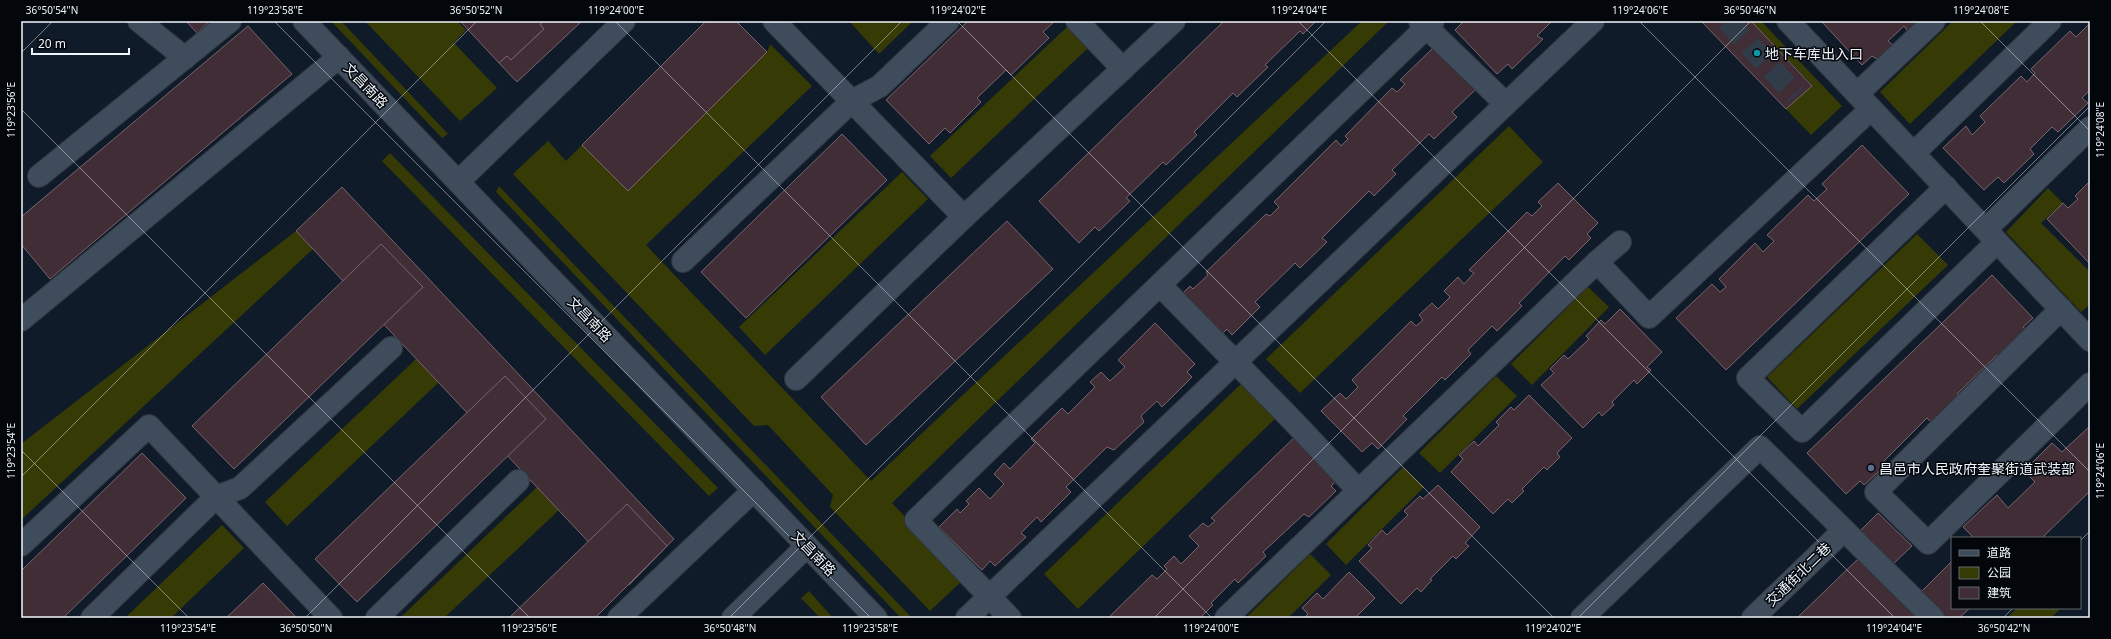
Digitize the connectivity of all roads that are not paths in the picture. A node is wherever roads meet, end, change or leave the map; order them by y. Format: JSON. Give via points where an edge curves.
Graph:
{"nodes":[{"id":1,"x":139,"y":21,"type":"edge"},
{"id":2,"x":230,"y":21,"type":"edge"},
{"id":3,"x":304,"y":21,"type":"edge"},
{"id":4,"x":624,"y":21,"type":"edge"},
{"id":5,"x":774,"y":21,"type":"edge"},
{"id":6,"x":948,"y":21,"type":"edge"},
{"id":7,"x":1077,"y":21,"type":"edge"},
{"id":8,"x":1174,"y":21,"type":"edge"},
{"id":9,"x":1593,"y":21,"type":"edge"},
{"id":10,"x":1788,"y":21,"type":"edge"},
{"id":11,"x":1934,"y":21,"type":"edge"},
{"id":12,"x":2050,"y":21,"type":"edge"},
{"id":13,"x":1427,"y":23,"type":"edge"},
{"id":14,"x":339,"y":57,"type":"junction"},
{"id":15,"x":185,"y":58,"type":"junction"},
{"id":16,"x":1123,"y":69,"type":"junction"},
{"id":17,"x":852,"y":101,"type":"junction"},
{"id":18,"x":1864,"y":102,"type":"junction"},
{"id":19,"x":1506,"y":104,"type":"junction"},
{"id":20,"x":2090,"y":128,"type":"edge"},
{"id":21,"x":1914,"y":153,"type":"junction"},
{"id":22,"x":39,"y":176,"type":"dead end"},
{"id":23,"x":458,"y":181,"type":"junction"},
{"id":24,"x":1946,"y":187,"type":"junction"},
{"id":25,"x":964,"y":217,"type":"junction"},
{"id":26,"x":1991,"y":236,"type":"junction"},
{"id":27,"x":1620,"y":242,"type":"dead end"},
{"id":28,"x":683,"y":261,"type":"dead end"},
{"id":29,"x":1597,"y":262,"type":"junction"},
{"id":30,"x":1160,"y":284,"type":"junction"},
{"id":31,"x":2061,"y":309,"type":"junction"},
{"id":32,"x":21,"y":320,"type":"edge"},
{"id":33,"x":2090,"y":340,"type":"edge"},
{"id":34,"x":391,"y":348,"type":"dead end"},
{"id":35,"x":1235,"y":362,"type":"junction"},
{"id":36,"x":796,"y":379,"type":"dead end"},
{"id":37,"x":2090,"y":384,"type":"edge"},
{"id":38,"x":518,"y":481,"type":"dead end"},
{"id":39,"x":754,"y":490,"type":"junction"},
{"id":40,"x":1359,"y":491,"type":"junction"},
{"id":41,"x":216,"y":497,"type":"junction"},
{"id":42,"x":1844,"y":530,"type":"junction"},
{"id":43,"x":21,"y":545,"type":"edge"},
{"id":44,"x":807,"y":546,"type":"junction"},
{"id":45,"x":989,"y":596,"type":"junction"},
{"id":46,"x":92,"y":618,"type":"edge"},
{"id":47,"x":331,"y":618,"type":"edge"},
{"id":48,"x":377,"y":618,"type":"edge"},
{"id":49,"x":619,"y":618,"type":"edge"},
{"id":50,"x":732,"y":618,"type":"edge"},
{"id":51,"x":876,"y":618,"type":"edge"},
{"id":52,"x":967,"y":618,"type":"edge"},
{"id":53,"x":1010,"y":618,"type":"edge"},
{"id":54,"x":1226,"y":618,"type":"edge"},
{"id":55,"x":1582,"y":618,"type":"edge"},
{"id":56,"x":1753,"y":618,"type":"edge"},
{"id":57,"x":1933,"y":618,"type":"edge"}],
"edges":[{"from":1,"to":15,"type":"street"},
{"from":2,"to":15,"type":"street"},
{"from":3,"to":14,"type":"street","name":"文昌南路"},
{"from":4,"to":23,"type":"street"},
{"from":5,"to":17,"type":"street"},
{"from":6,"to":17,"type":"street","via":[[880,86]]},
{"from":7,"to":16,"type":"street"},
{"from":8,"to":16,"type":"street"},
{"from":9,"to":19,"type":"street"},
{"from":10,"to":18,"type":"street"},
{"from":11,"to":18,"type":"street"},
{"from":12,"to":21,"type":"street"},
{"from":13,"to":19,"type":"street"},
{"from":13,"to":30,"type":"street"},
{"from":14,"to":23,"type":"street","name":"文昌南路"},
{"from":14,"to":32,"type":"street"},
{"from":15,"to":22,"type":"street"},
{"from":16,"to":25,"type":"street"},
{"from":17,"to":25,"type":"street"},
{"from":17,"to":28,"type":"street"},
{"from":18,"to":21,"type":"street"},
{"from":18,"to":29,"type":"street","via":[[1649,317]]},
{"from":19,"to":35,"type":"street"},
{"from":20,"to":26,"type":"street"},
{"from":21,"to":24,"type":"street"},
{"from":23,"to":39,"type":"street","name":"文昌南路"},
{"from":24,"to":26,"type":"street"},
{"from":24,"to":26,"type":"street","via":[[1748,378],[1802,431]]},
{"from":25,"to":36,"type":"street"},
{"from":26,"to":31,"type":"street"},
{"from":27,"to":29,"type":"street"},
{"from":29,"to":40,"type":"street"},
{"from":30,"to":35,"type":"street"},
{"from":30,"to":45,"type":"street","via":[[916,520]]},
{"from":31,"to":33,"type":"street"},
{"from":31,"to":37,"type":"street","via":[[1876,492],[1928,542]]},
{"from":34,"to":41,"type":"street","via":[[240,488]]},
{"from":35,"to":40,"type":"street"},
{"from":35,"to":45,"type":"street"},
{"from":38,"to":48,"type":"street"},
{"from":39,"to":44,"type":"street","name":"文昌南路"},
{"from":39,"to":49,"type":"street"},
{"from":40,"to":54,"type":"street"},
{"from":41,"to":43,"type":"street","via":[[149,426]]},
{"from":41,"to":46,"type":"street"},
{"from":41,"to":47,"type":"street"},
{"from":42,"to":55,"type":"street","via":[[1760,447]]},
{"from":42,"to":56,"type":"street","name":"交通街北二巷"},
{"from":42,"to":57,"type":"street"},
{"from":44,"to":50,"type":"street"},
{"from":44,"to":51,"type":"street","name":"文昌南路"},
{"from":45,"to":52,"type":"street"},
{"from":45,"to":53,"type":"street"}]}
